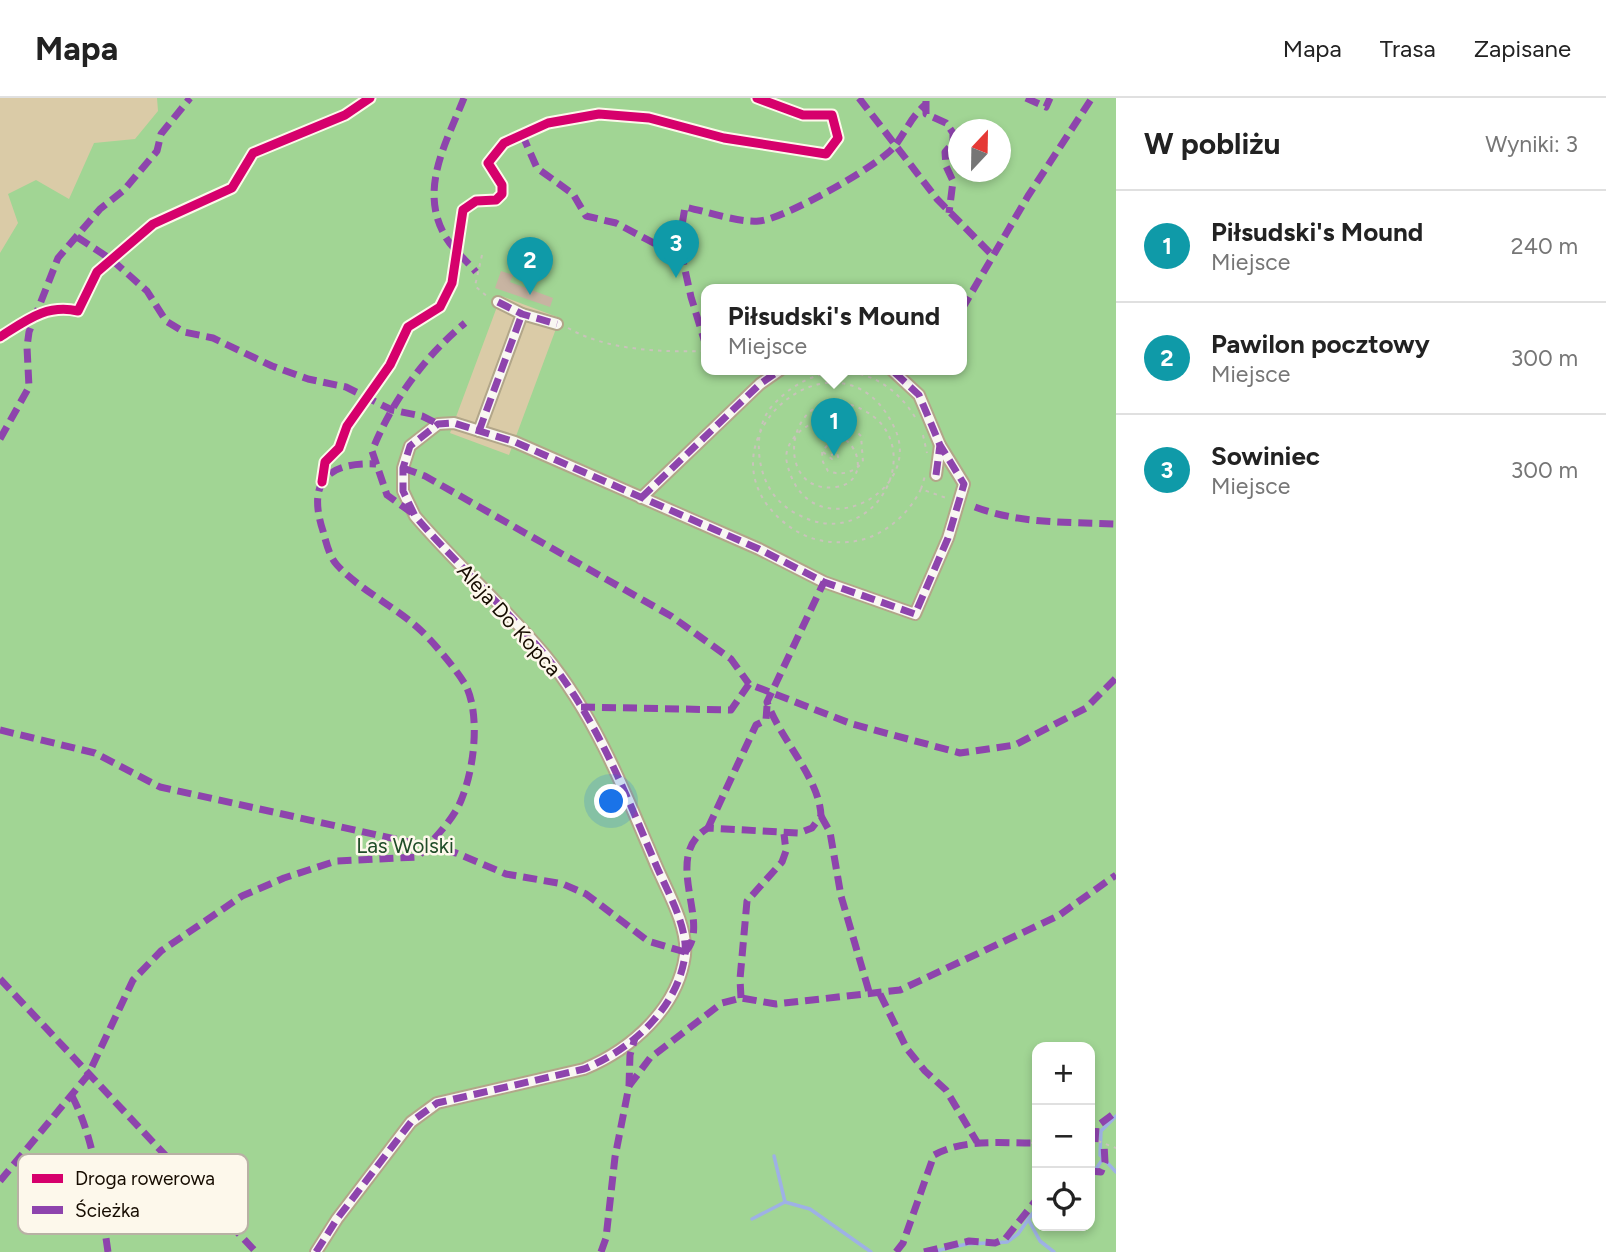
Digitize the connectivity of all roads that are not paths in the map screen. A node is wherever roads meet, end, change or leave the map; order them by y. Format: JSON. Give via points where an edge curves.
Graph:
{"nodes":[{"id":1,"x":498,"y":302,"type":"road end"},
{"id":2,"x":522,"y":314,"type":"junction"},
{"id":3,"x":560,"y":325,"type":"road end"},
{"id":4,"x":773,"y":375,"type":"edge"},
{"id":5,"x":897,"y":375,"type":"edge"},
{"id":6,"x":479,"y":431,"type":"junction"},
{"id":7,"x":940,"y":445,"type":"junction"},
{"id":8,"x":931,"y":472,"type":"road end"},
{"id":9,"x":641,"y":498,"type":"junction"},
{"id":10,"x":316,"y":1252,"type":"edge"}],
"edges":[{"from":1,"to":2,"type":"street"},
{"from":2,"to":3,"type":"street"},
{"from":2,"to":6,"type":"street"},
{"from":4,"to":9,"type":"street"},
{"from":5,"to":7,"type":"street","via":[[919,395]]},
{"from":6,"to":9,"type":"street","name":"Aleja Do Kopca","via":[[515,442]]},
{"from":6,"to":10,"type":"street","name":"Aleja Do Kopca","via":[[454,423],[438,424],[424,433],[410,446],[403,468],[403,491],[415,516],[545,656],[581,707],[616,770],[673,906],[685,952],[680,979],[670,1000],[648,1026],[605,1060],[584,1069],[451,1098],[424,1110]]},
{"from":7,"to":8,"type":"street"},
{"from":7,"to":9,"type":"street","name":"Aleja Do Kopca","via":[[964,484],[961,502],[919,611],[910,614],[824,582]]}]}
